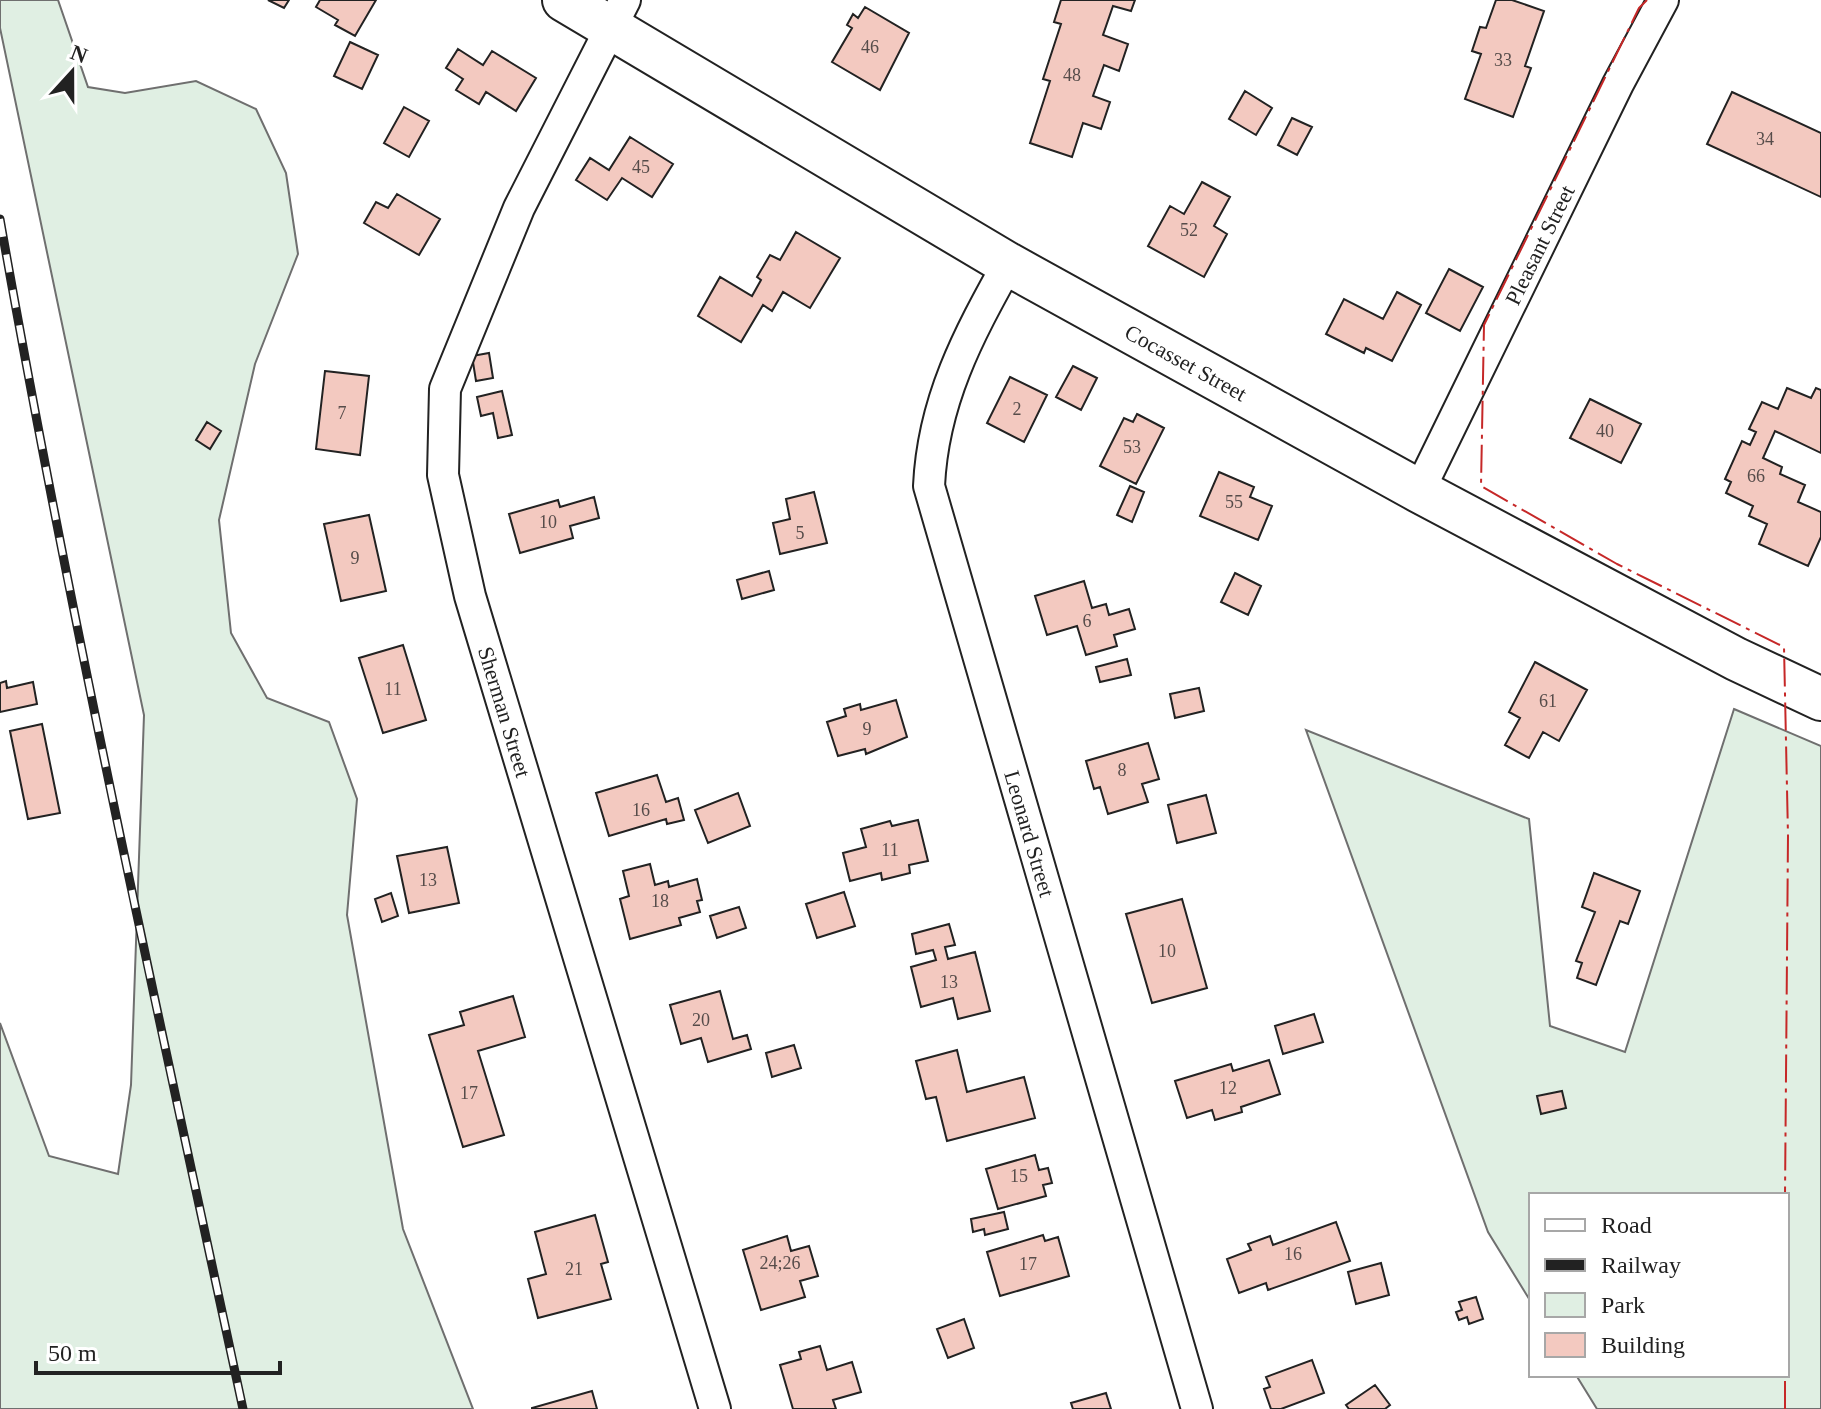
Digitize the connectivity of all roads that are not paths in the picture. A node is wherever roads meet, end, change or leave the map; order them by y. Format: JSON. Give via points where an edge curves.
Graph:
{"nodes":[{"id":1,"x":564,"y":0,"type":"edge"},
{"id":2,"x":1663,"y":0,"type":"edge"},
{"id":3,"x":617,"y":14,"type":"edge"},
{"id":4,"x":1008,"y":264,"type":"junction"},
{"id":5,"x":1419,"y":491,"type":"junction"},
{"id":6,"x":1821,"y":699,"type":"edge"},
{"id":7,"x":715,"y":1409,"type":"edge"},
{"id":8,"x":1197,"y":1409,"type":"edge"}],
"edges":[{"from":1,"to":3,"type":"main road","name":"Cocasset Street"},
{"from":2,"to":5,"type":"street","name":"Pleasant Street"},
{"from":3,"to":4,"type":"main road","name":"Cocasset Street"},
{"from":3,"to":7,"type":"street","name":"Sherman Street","via":[[519,208],[445,389],[443,475],[470,596]]},
{"from":4,"to":5,"type":"main road","name":"Cocasset Street"},
{"from":4,"to":8,"type":"street","name":"Leonard Street","via":[[960,350],[930,456],[929,486]]},
{"from":5,"to":6,"type":"main road","name":"Cocasset Street"}]}
